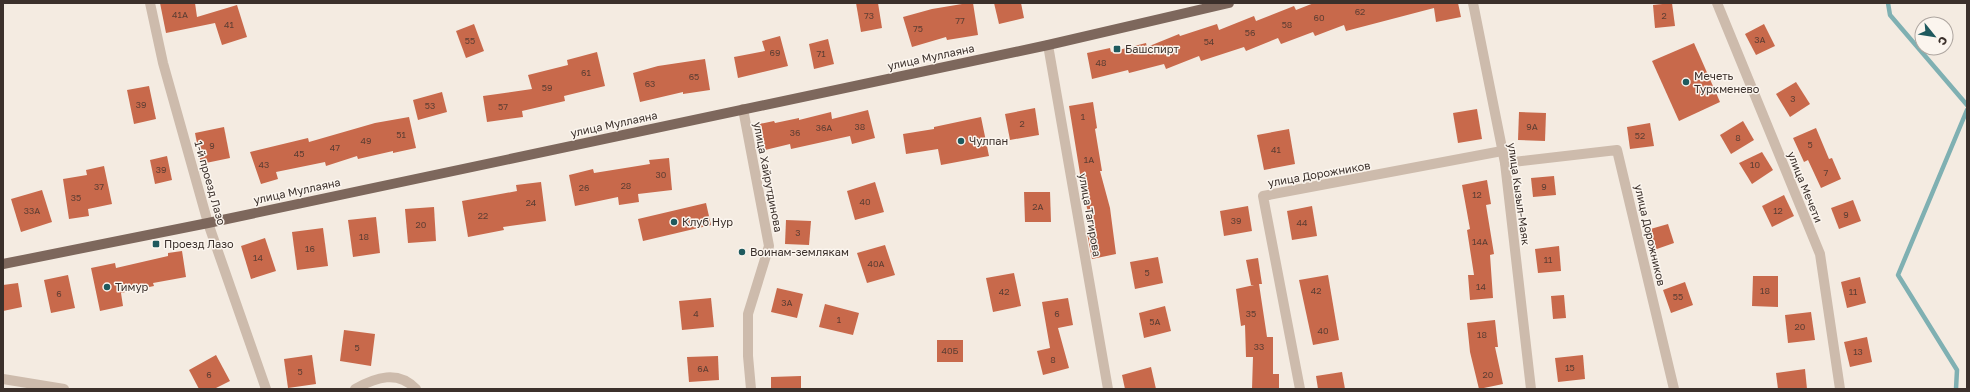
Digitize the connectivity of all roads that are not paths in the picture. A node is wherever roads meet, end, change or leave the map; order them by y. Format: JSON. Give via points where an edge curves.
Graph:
{"nodes":[{"id":1,"x":150,"y":3,"type":"edge"},
{"id":2,"x":1229,"y":3,"type":"edge"},
{"id":3,"x":1473,"y":3,"type":"edge"},
{"id":4,"x":1717,"y":3,"type":"edge"},
{"id":5,"x":1048,"y":46,"type":"junction"},
{"id":6,"x":743,"y":109,"type":"junction"},
{"id":7,"x":1502,"y":151,"type":"junction"},
{"id":8,"x":1505,"y":163,"type":"junction"},
{"id":9,"x":208,"y":223,"type":"junction"},
{"id":10,"x":3,"y":264,"type":"edge"},
{"id":11,"x":3,"y":379,"type":"edge"},
{"id":12,"x":64,"y":389,"type":"edge"},
{"id":13,"x":266,"y":389,"type":"edge"},
{"id":14,"x":355,"y":389,"type":"edge"},
{"id":15,"x":416,"y":389,"type":"edge"},
{"id":16,"x":751,"y":389,"type":"edge"},
{"id":17,"x":1108,"y":389,"type":"edge"},
{"id":18,"x":1300,"y":389,"type":"edge"},
{"id":19,"x":1531,"y":389,"type":"edge"},
{"id":20,"x":1674,"y":389,"type":"edge"},
{"id":21,"x":1840,"y":389,"type":"edge"}],
"edges":[{"from":1,"to":9,"type":"street","name":"1-й проезд Лазо","via":[[163,63]]},
{"from":2,"to":5,"type":"main road","name":"улица Муллаяна"},
{"from":3,"to":7,"type":"street","name":"улица Кызыл-Маяк"},
{"from":4,"to":21,"type":"street","name":"улица Мечети","via":[[1820,254]]},
{"from":5,"to":6,"type":"main road","name":"улица Муллаяна"},
{"from":5,"to":17,"type":"street","name":"улица Тагирова"},
{"from":6,"to":9,"type":"main road","name":"улица Муллаяна"},
{"from":6,"to":16,"type":"street","name":"улица Хайрутдинова","via":[[769,246],[748,314]]},
{"from":7,"to":8,"type":"street","name":"улица Кызыл-Маяк"},
{"from":7,"to":18,"type":"street","name":"улица Дорожников","via":[[1263,196]]},
{"from":8,"to":19,"type":"street","name":"улица Кызыл-Маяк"},
{"from":8,"to":20,"type":"street","name":"улица Дорожников","via":[[1617,150]]},
{"from":9,"to":10,"type":"main road","name":"улица Муллаяна"},
{"from":9,"to":13,"type":"street","name":"1-й проезд Лазо"},
{"from":11,"to":12,"type":"street"},
{"from":14,"to":15,"type":"street","via":[[390,376],[404,379]]}]}
